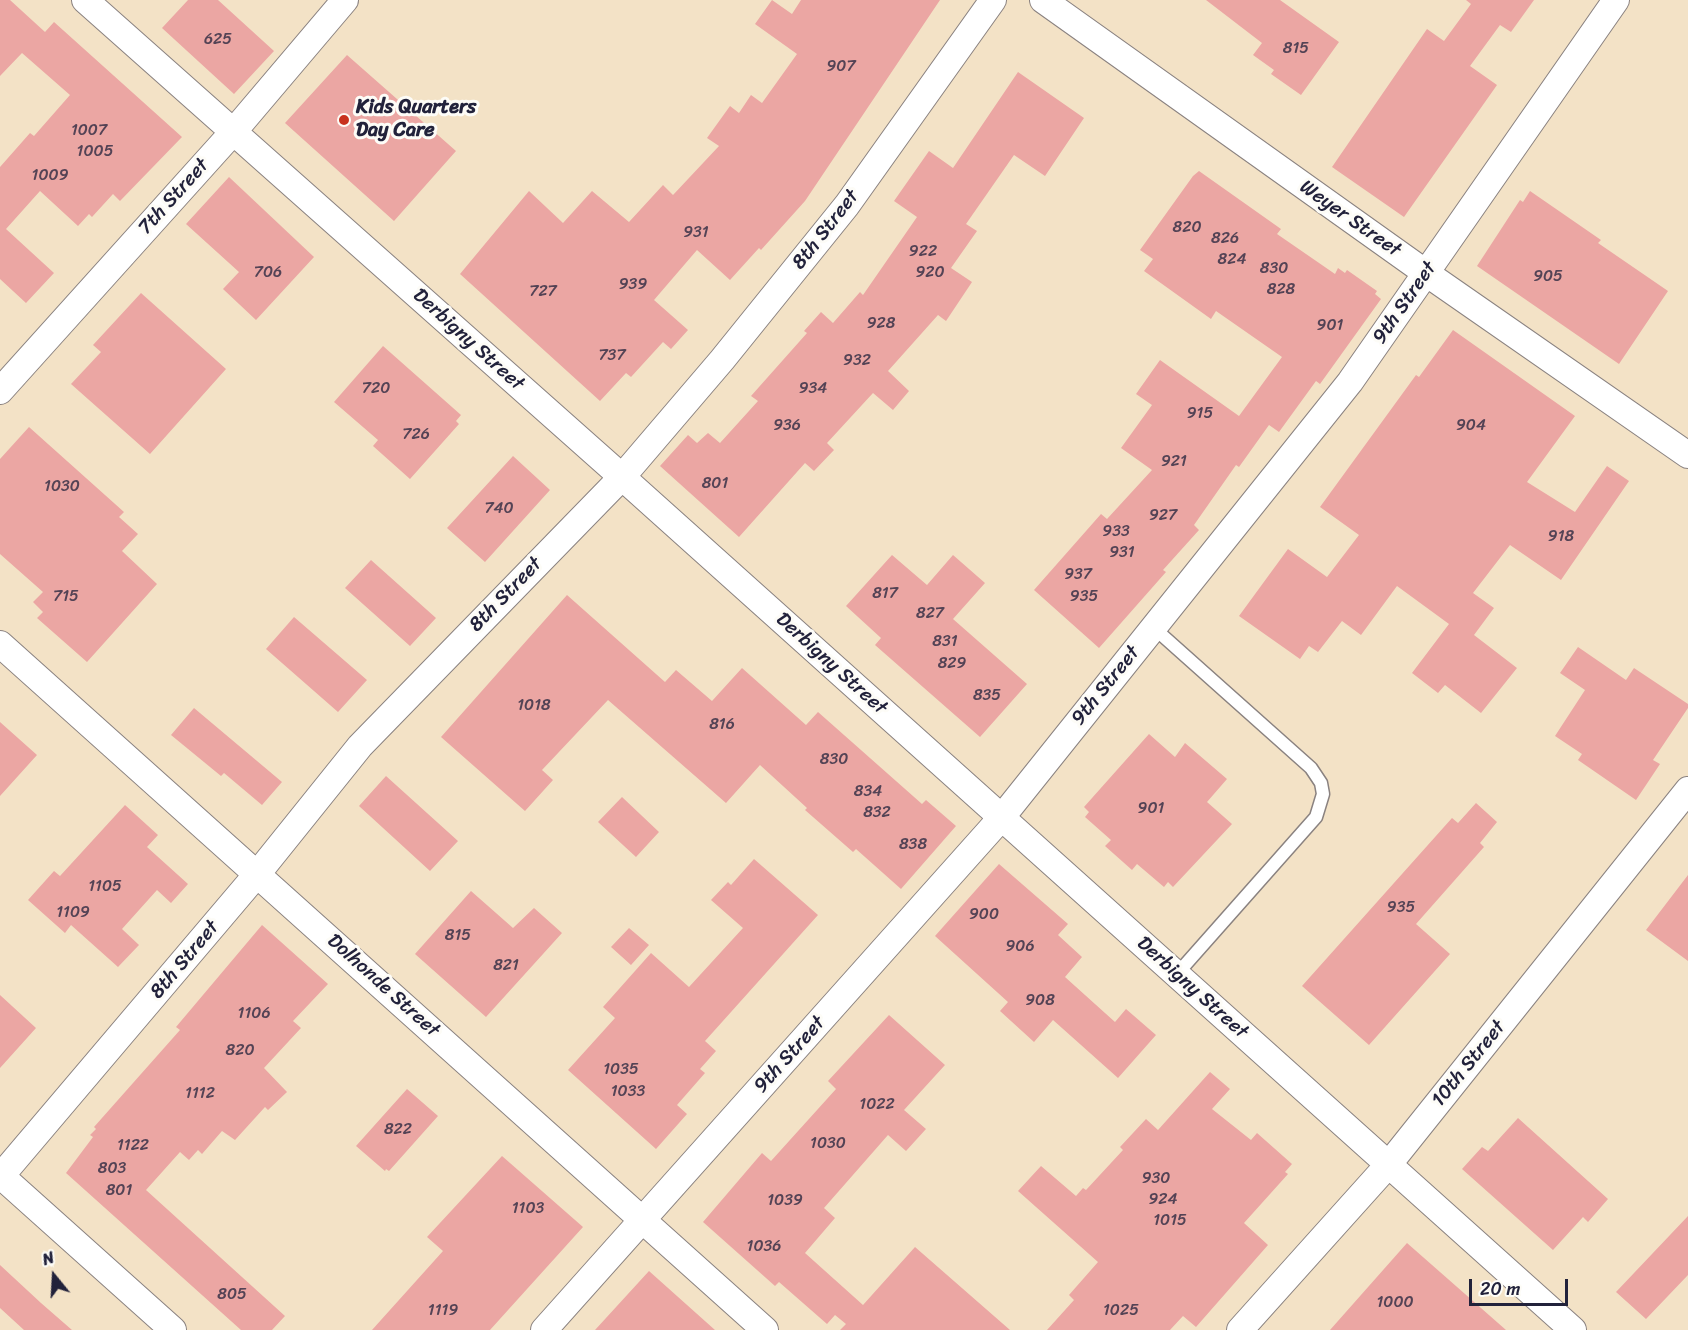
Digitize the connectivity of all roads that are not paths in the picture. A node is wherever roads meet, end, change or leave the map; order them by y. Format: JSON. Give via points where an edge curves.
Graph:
{"nodes":[{"id":1,"x":85,"y":0,"type":"edge"},
{"id":2,"x":345,"y":0,"type":"edge"},
{"id":3,"x":993,"y":0,"type":"edge"},
{"id":4,"x":1043,"y":0,"type":"edge"},
{"id":5,"x":1616,"y":0,"type":"edge"},
{"id":6,"x":234,"y":131,"type":"junction"},
{"id":7,"x":1426,"y":273,"type":"junction"},
{"id":8,"x":0,"y":391,"type":"edge"},
{"id":9,"x":1688,"y":455,"type":"edge"},
{"id":10,"x":622,"y":477,"type":"junction"},
{"id":11,"x":1154,"y":628,"type":"junction"},
{"id":12,"x":0,"y":644,"type":"edge"},
{"id":13,"x":1688,"y":790,"type":"edge"},
{"id":14,"x":1002,"y":817,"type":"junction"},
{"id":15,"x":258,"y":873,"type":"junction"},
{"id":16,"x":1177,"y":974,"type":"junction"},
{"id":17,"x":1389,"y":1164,"type":"junction"},
{"id":18,"x":1,"y":1176,"type":"edge"},
{"id":19,"x":643,"y":1222,"type":"junction"},
{"id":20,"x":173,"y":1330,"type":"edge"},
{"id":21,"x":544,"y":1330,"type":"edge"},
{"id":22,"x":765,"y":1330,"type":"edge"},
{"id":23,"x":1240,"y":1330,"type":"edge"},
{"id":24,"x":1573,"y":1330,"type":"edge"}],
"edges":[{"from":1,"to":6,"type":"street","name":"Derbigny Street"},
{"from":2,"to":6,"type":"street","name":"7th Street"},
{"from":3,"to":10,"type":"street","name":"8th Street","via":[[848,205]]},
{"from":4,"to":7,"type":"street","name":"Weyer Street"},
{"from":5,"to":7,"type":"street","name":"9th Street"},
{"from":6,"to":8,"type":"street","name":"7th Street"},
{"from":6,"to":10,"type":"street","name":"Derbigny Street"},
{"from":7,"to":9,"type":"street","name":"Weyer Street"},
{"from":7,"to":11,"type":"street","name":"9th Street","via":[[1350,382]]},
{"from":10,"to":14,"type":"street","name":"Derbigny Street"},
{"from":10,"to":15,"type":"street","name":"8th Street","via":[[360,746]]},
{"from":11,"to":14,"type":"street","name":"9th Street"},
{"from":11,"to":16,"type":"lane","via":[[1301,757],[1321,783],[1323,794],[1316,817]]},
{"from":12,"to":15,"type":"street","name":"Dolhonde Street"},
{"from":13,"to":17,"type":"street","name":"10th Street"},
{"from":14,"to":16,"type":"street","name":"Derbigny Street"},
{"from":14,"to":19,"type":"street","name":"9th Street"},
{"from":15,"to":18,"type":"street","name":"8th Street"},
{"from":15,"to":19,"type":"street","name":"Dolhonde Street"},
{"from":16,"to":17,"type":"street","name":"Derbigny Street"},
{"from":17,"to":23,"type":"street","name":"10th Street"},
{"from":17,"to":24,"type":"street","name":"Derbigny Street"},
{"from":18,"to":20,"type":"street"},
{"from":19,"to":21,"type":"street","name":"9th Street"},
{"from":19,"to":22,"type":"street","name":"Dolhonde Street"}]}
